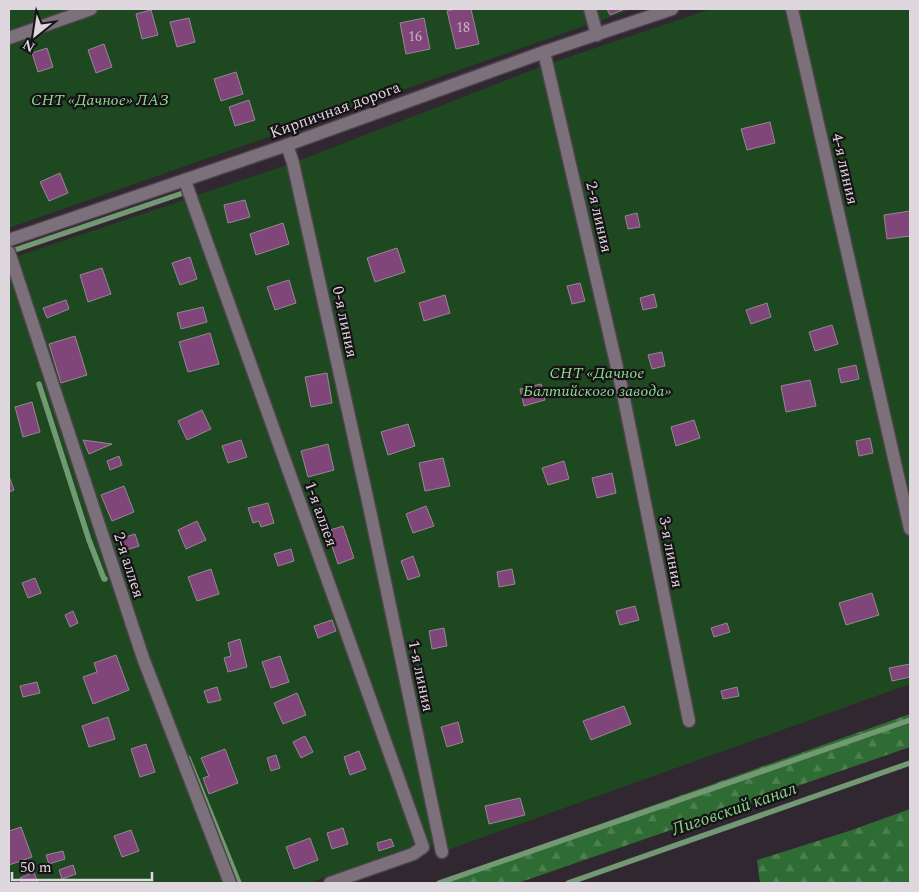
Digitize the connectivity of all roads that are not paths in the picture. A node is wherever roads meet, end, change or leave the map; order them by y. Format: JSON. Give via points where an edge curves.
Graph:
{"nodes":[{"id":1,"x":91,"y":9,"type":"edge"},
{"id":2,"x":590,"y":9,"type":"edge"},
{"id":3,"x":672,"y":9,"type":"edge"},
{"id":4,"x":792,"y":9,"type":"edge"},
{"id":5,"x":597,"y":35,"type":"junction"},
{"id":6,"x":9,"y":38,"type":"edge"},
{"id":7,"x":544,"y":52,"type":"junction"},
{"id":8,"x":287,"y":145,"type":"junction"},
{"id":9,"x":185,"y":181,"type":"junction"},
{"id":10,"x":9,"y":240,"type":"edge"},
{"id":11,"x":9,"y":252,"type":"edge"},
{"id":12,"x":622,"y":389,"type":"joint"},
{"id":13,"x":369,"y":506,"type":"joint"},
{"id":14,"x":910,"y":528,"type":"edge"},
{"id":15,"x":689,"y":721,"type":"dead end"},
{"id":16,"x":442,"y":852,"type":"dead end"},
{"id":17,"x":230,"y":883,"type":"edge"},
{"id":18,"x":330,"y":883,"type":"edge"}],
"edges":[{"from":1,"to":6,"type":"street"},
{"from":2,"to":5,"type":"street"},
{"from":3,"to":5,"type":"street","name":"Кирпичная дорога"},
{"from":4,"to":14,"type":"street","name":"4-я линия"},
{"from":5,"to":7,"type":"street","name":"Кирпичная дорога"},
{"from":7,"to":8,"type":"street","name":"Кирпичная дорога"},
{"from":7,"to":12,"type":"street","name":"2-я линия"},
{"from":8,"to":9,"type":"street","name":"Кирпичная дорога"},
{"from":8,"to":13,"type":"street","name":"0-я линия"},
{"from":9,"to":10,"type":"street","name":"Кирпичная дорога"},
{"from":9,"to":18,"type":"street","name":"1-я аллея","via":[[423,847],[413,854]]},
{"from":11,"to":17,"type":"street","name":"2-я аллея","via":[[143,658]]},
{"from":12,"to":15,"type":"street","name":"3-я линия"},
{"from":13,"to":16,"type":"street","name":"1-я линия"}]}
